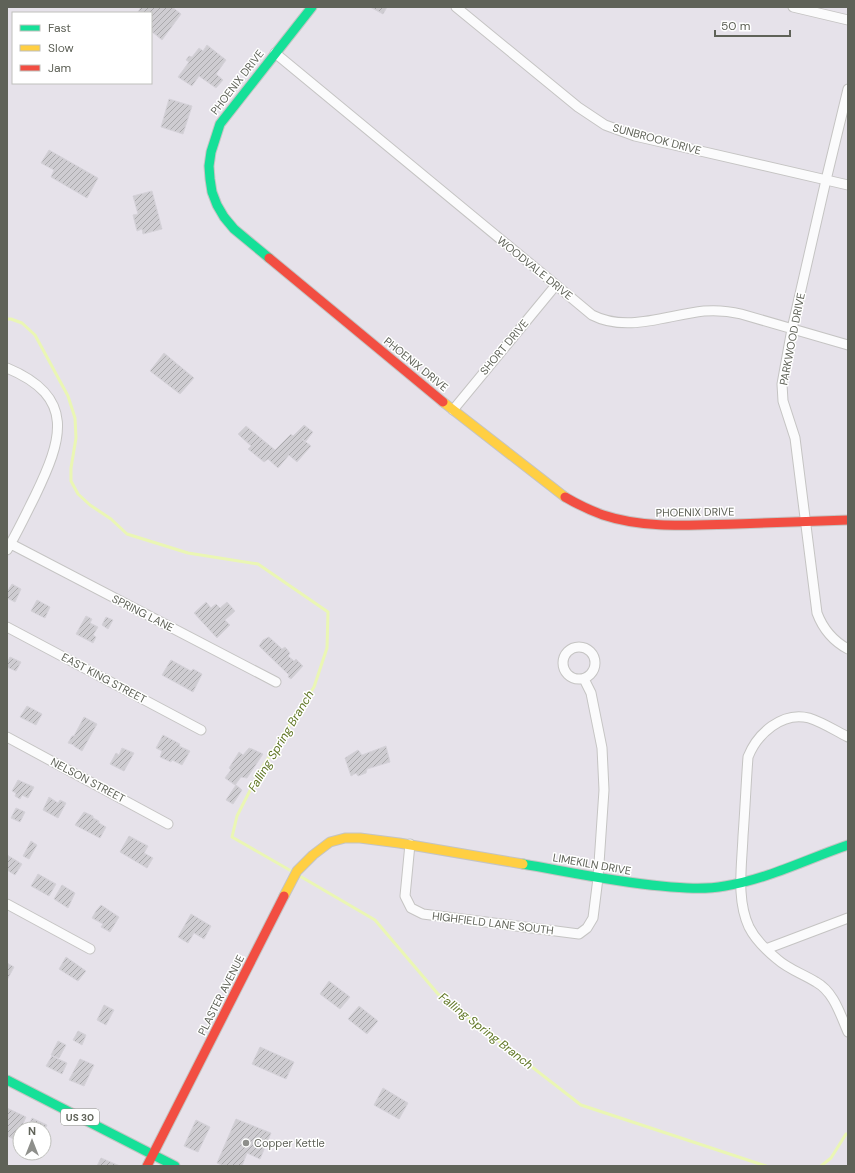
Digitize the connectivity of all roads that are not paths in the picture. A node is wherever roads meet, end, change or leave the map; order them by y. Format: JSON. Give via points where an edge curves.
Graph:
{"nodes":[{"id":1,"x":312,"y":7,"type":"edge"},
{"id":2,"x":456,"y":7,"type":"edge"},
{"id":3,"x":793,"y":7,"type":"edge"},
{"id":4,"x":848,"y":20,"type":"edge"},
{"id":5,"x":275,"y":53,"type":"junction"},
{"id":6,"x":848,"y":89,"type":"edge"},
{"id":7,"x":826,"y":180,"type":"junction"},
{"id":8,"x":848,"y":185,"type":"edge"},
{"id":9,"x":556,"y":285,"type":"junction"},
{"id":10,"x":792,"y":329,"type":"junction"},
{"id":11,"x":848,"y":345,"type":"edge"},
{"id":12,"x":7,"y":368,"type":"edge"},
{"id":13,"x":453,"y":410,"type":"junction"},
{"id":14,"x":848,"y":520,"type":"edge"},
{"id":15,"x":806,"y":522,"type":"junction"},
{"id":16,"x":9,"y":547,"type":"edge"},
{"id":17,"x":7,"y":627,"type":"edge"},
{"id":18,"x":848,"y":649,"type":"edge"},
{"id":19,"x":584,"y":679,"type":"dead end"},
{"id":20,"x":276,"y":682,"type":"dead end"},
{"id":21,"x":201,"y":730,"type":"dead end"},
{"id":22,"x":7,"y":737,"type":"edge"},
{"id":23,"x":848,"y":737,"type":"edge"},
{"id":24,"x":168,"y":824,"type":"dead end"},
{"id":25,"x":327,"y":843,"type":"joint"},
{"id":26,"x":410,"y":844,"type":"junction"},
{"id":27,"x":848,"y":845,"type":"edge"},
{"id":28,"x":598,"y":878,"type":"junction"},
{"id":29,"x":741,"y":883,"type":"junction"},
{"id":30,"x":7,"y":904,"type":"edge"},
{"id":31,"x":848,"y":918,"type":"edge"},
{"id":32,"x":90,"y":949,"type":"dead end"},
{"id":33,"x":766,"y":949,"type":"junction"},
{"id":34,"x":848,"y":1032,"type":"edge"},
{"id":35,"x":7,"y":1080,"type":"edge"},
{"id":36,"x":153,"y":1155,"type":"junction"},
{"id":37,"x":147,"y":1166,"type":"edge"},
{"id":38,"x":175,"y":1166,"type":"edge"}],
"edges":[{"from":1,"to":5,"type":"main road","name":"PHOENIX DRIVE"},
{"from":2,"to":7,"type":"street","name":"SUNBROOK DRIVE","via":[[578,107],[605,125],[635,136]]},
{"from":3,"to":4,"type":"street"},
{"from":5,"to":9,"type":"street","name":"WOODVALE DRIVE"},
{"from":5,"to":13,"type":"main road","name":"PHOENIX DRIVE","via":[[215,134],[209,172],[215,202],[234,229]]},
{"from":6,"to":7,"type":"street","name":"PARKWOOD DRIVE"},
{"from":7,"to":8,"type":"street","name":"SUNBROOK DRIVE"},
{"from":7,"to":10,"type":"street","name":"PARKWOOD DRIVE"},
{"from":9,"to":10,"type":"street","name":"WOODVALE DRIVE","via":[[592,315],[612,322],[628,323],[719,311],[741,314]]},
{"from":9,"to":13,"type":"street","name":"SHORT DRIVE"},
{"from":10,"to":11,"type":"street","name":"WOODVALE DRIVE"},
{"from":10,"to":15,"type":"street","name":"PARKWOOD DRIVE","via":[[782,394],[795,438]]},
{"from":12,"to":16,"type":"street","via":[[34,382],[50,400],[55,409],[58,435],[47,471]]},
{"from":13,"to":15,"type":"main road","name":"PHOENIX DRIVE","via":[[561,495],[580,507],[602,515],[634,523],[667,526]]},
{"from":14,"to":15,"type":"main road","name":"PHOENIX DRIVE"},
{"from":15,"to":18,"type":"street","name":"PARKWOOD DRIVE","via":[[817,612],[830,635]]},
{"from":16,"to":20,"type":"street","name":"SPRING LANE"},
{"from":17,"to":21,"type":"street","name":"EAST KING STREET"},
{"from":19,"to":28,"type":"street","via":[[592,698],[602,748],[604,790]]},
{"from":22,"to":24,"type":"street","name":"NELSON STREET"},
{"from":23,"to":29,"type":"street","via":[[812,719],[800,718],[778,722],[757,739],[748,757]]},
{"from":25,"to":26,"type":"main road","name":"LIMEKILN DRIVE","via":[[346,838],[366,838]]},
{"from":25,"to":36,"type":"main road","name":"PLASTER AVENUE","via":[[297,871]]},
{"from":26,"to":28,"type":"main road","name":"LIMEKILN DRIVE"},
{"from":26,"to":28,"type":"street","name":"HIGHFIELD LANE SOUTH","via":[[405,896],[411,908],[423,914],[579,934],[587,928],[593,918]]},
{"from":27,"to":29,"type":"main road","name":"LIMEKILN DRIVE","via":[[765,877]]},
{"from":28,"to":29,"type":"main road","name":"LIMEKILN DRIVE","via":[[682,888],[707,888]]},
{"from":29,"to":33,"type":"street","via":[[744,912],[748,923]]},
{"from":30,"to":32,"type":"street"},
{"from":31,"to":33,"type":"street"},
{"from":33,"to":34,"type":"street","via":[[789,968],[826,990],[834,1000]]},
{"from":35,"to":36,"type":"main road","number":"US 30"},
{"from":36,"to":37,"type":"main road","name":"PLASTER AVENUE"},
{"from":36,"to":38,"type":"main road","number":"US 30"}]}
